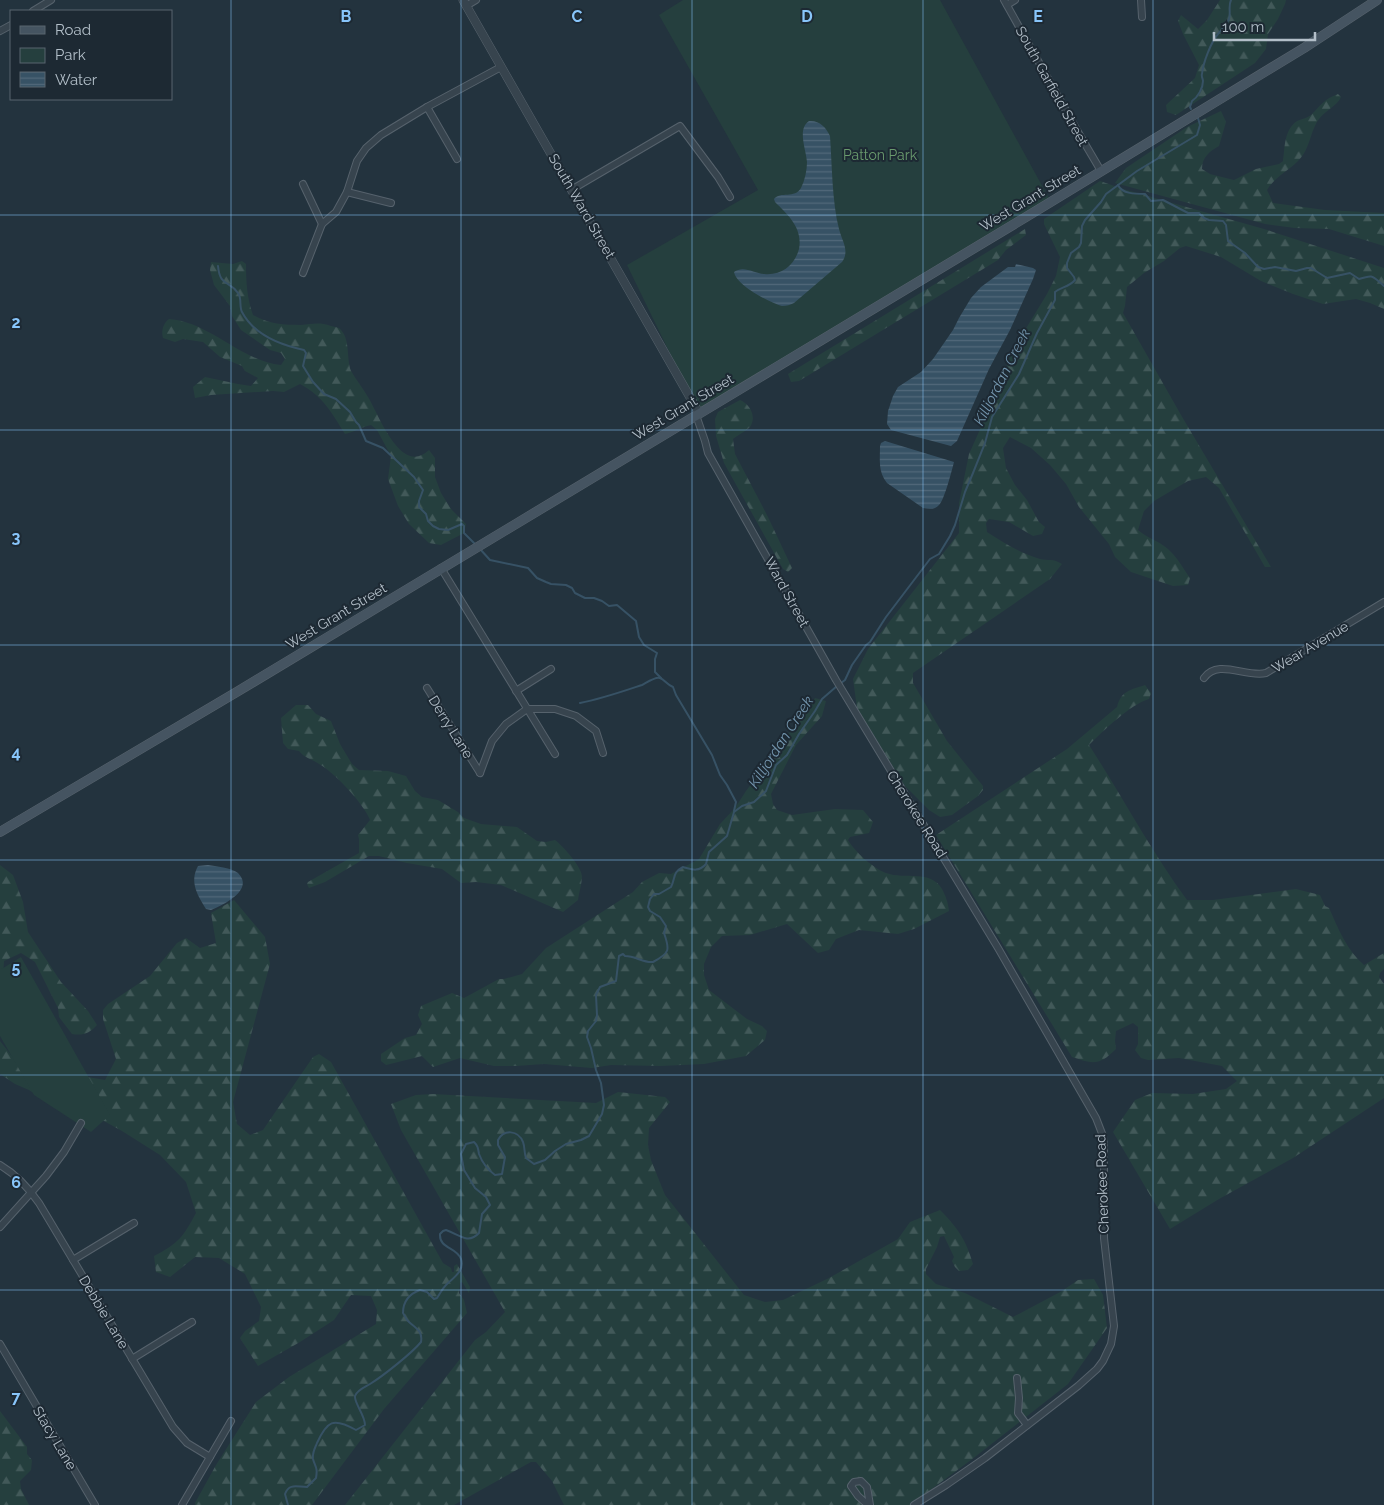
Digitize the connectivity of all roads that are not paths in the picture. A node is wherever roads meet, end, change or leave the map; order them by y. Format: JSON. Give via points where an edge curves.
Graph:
{"nodes":[{"id":1,"x":51,"y":0,"type":"edge"},
{"id":2,"x":476,"y":0,"type":"edge"},
{"id":3,"x":1015,"y":0,"type":"edge"},
{"id":4,"x":1142,"y":0,"type":"edge"},
{"id":5,"x":1377,"y":0,"type":"edge"},
{"id":6,"x":465,"y":3,"type":"edge"},
{"id":7,"x":1005,"y":3,"type":"edge"},
{"id":8,"x":35,"y":10,"type":"edge"},
{"id":9,"x":1142,"y":17,"type":"dead end"},
{"id":10,"x":501,"y":67,"type":"junction"},
{"id":11,"x":427,"y":107,"type":"junction"},
{"id":12,"x":457,"y":159,"type":"dead end"},
{"id":13,"x":1101,"y":171,"type":"junction"},
{"id":14,"x":304,"y":184,"type":"dead end"},
{"id":15,"x":571,"y":190,"type":"junction"},
{"id":16,"x":347,"y":192,"type":"junction"},
{"id":17,"x":730,"y":197,"type":"dead end"},
{"id":18,"x":391,"y":203,"type":"dead end"},
{"id":19,"x":322,"y":224,"type":"junction"},
{"id":20,"x":303,"y":273,"type":"dead end"},
{"id":21,"x":698,"y":414,"type":"junction"},
{"id":22,"x":441,"y":568,"type":"junction"},
{"id":23,"x":1384,"y":602,"type":"edge"},
{"id":24,"x":551,"y":669,"type":"dead end"},
{"id":25,"x":1204,"y":678,"type":"dead end"},
{"id":26,"x":427,"y":688,"type":"dead end"},
{"id":27,"x":516,"y":691,"type":"junction"},
{"id":28,"x":527,"y":709,"type":"junction"},
{"id":29,"x":603,"y":753,"type":"dead end"},
{"id":30,"x":556,"y":754,"type":"dead end"},
{"id":31,"x":886,"y":765,"type":"joint"},
{"id":32,"x":0,"y":832,"type":"edge"},
{"id":33,"x":81,"y":1123,"type":"dead end"},
{"id":34,"x":0,"y":1165,"type":"edge"},
{"id":35,"x":32,"y":1192,"type":"junction"},
{"id":36,"x":134,"y":1223,"type":"dead end"},
{"id":37,"x":0,"y":1227,"type":"edge"},
{"id":38,"x":73,"y":1260,"type":"junction"},
{"id":39,"x":192,"y":1322,"type":"dead end"},
{"id":40,"x":0,"y":1344,"type":"edge"},
{"id":41,"x":132,"y":1359,"type":"junction"},
{"id":42,"x":1018,"y":1378,"type":"dead end"},
{"id":43,"x":231,"y":1421,"type":"dead end"},
{"id":44,"x":1027,"y":1425,"type":"junction"},
{"id":45,"x":210,"y":1457,"type":"junction"},
{"id":46,"x":96,"y":1505,"type":"edge"},
{"id":47,"x":182,"y":1505,"type":"edge"},
{"id":48,"x":914,"y":1505,"type":"edge"}],
"edges":[{"from":1,"to":8,"type":"street"},
{"from":2,"to":6,"type":"street"},
{"from":3,"to":7,"type":"street"},
{"from":4,"to":9,"type":"street"},
{"from":5,"to":13,"type":"main road","name":"West Grant Street"},
{"from":6,"to":10,"type":"street","name":"South Ward Street"},
{"from":7,"to":13,"type":"street","name":"South Garfield Street"},
{"from":10,"to":11,"type":"street"},
{"from":10,"to":15,"type":"street","name":"South Ward Street"},
{"from":11,"to":12,"type":"street"},
{"from":11,"to":16,"type":"street","via":[[366,148],[357,161]]},
{"from":13,"to":21,"type":"main road","name":"West Grant Street"},
{"from":14,"to":19,"type":"street"},
{"from":15,"to":17,"type":"street","via":[[680,126]]},
{"from":15,"to":21,"type":"street","name":"South Ward Street"},
{"from":16,"to":18,"type":"street"},
{"from":16,"to":19,"type":"street","via":[[336,212]]},
{"from":19,"to":20,"type":"street"},
{"from":21,"to":22,"type":"main road","name":"West Grant Street"},
{"from":21,"to":31,"type":"street","name":"Ward Street","via":[[708,453]]},
{"from":22,"to":27,"type":"street"},
{"from":22,"to":32,"type":"main road","name":"West Grant Street"},
{"from":23,"to":25,"type":"street","name":"Wear Avenue","via":[[1266,673],[1255,675],[1220,669],[1209,672]]},
{"from":24,"to":27,"type":"street"},
{"from":26,"to":28,"type":"street","name":"Derry Lane","via":[[480,773],[492,741],[506,724]]},
{"from":27,"to":28,"type":"street"},
{"from":28,"to":29,"type":"street","via":[[555,709],[576,716],[596,731]]},
{"from":28,"to":30,"type":"street"},
{"from":31,"to":44,"type":"street","name":"Cherokee Road","via":[[998,948],[1096,1118],[1103,1136],[1104,1238],[1114,1326],[1111,1344],[1103,1361],[1088,1378]]},
{"from":33,"to":35,"type":"street","via":[[58,1161]]},
{"from":34,"to":35,"type":"street","name":"Debbie Lane","via":[[20,1178]]},
{"from":35,"to":37,"type":"street"},
{"from":35,"to":38,"type":"street","name":"Debbie Lane"},
{"from":36,"to":38,"type":"street"},
{"from":38,"to":41,"type":"street","name":"Debbie Lane"},
{"from":39,"to":41,"type":"street"},
{"from":40,"to":46,"type":"street","name":"Stacy Lane"},
{"from":41,"to":45,"type":"street","name":"Debbie Lane","via":[[173,1427],[187,1443]]},
{"from":42,"to":44,"type":"street","via":[[1018,1413]]},
{"from":43,"to":45,"type":"street"},
{"from":44,"to":48,"type":"street","name":"Cherokee Road","via":[[966,1472]]},
{"from":45,"to":47,"type":"street"}]}
